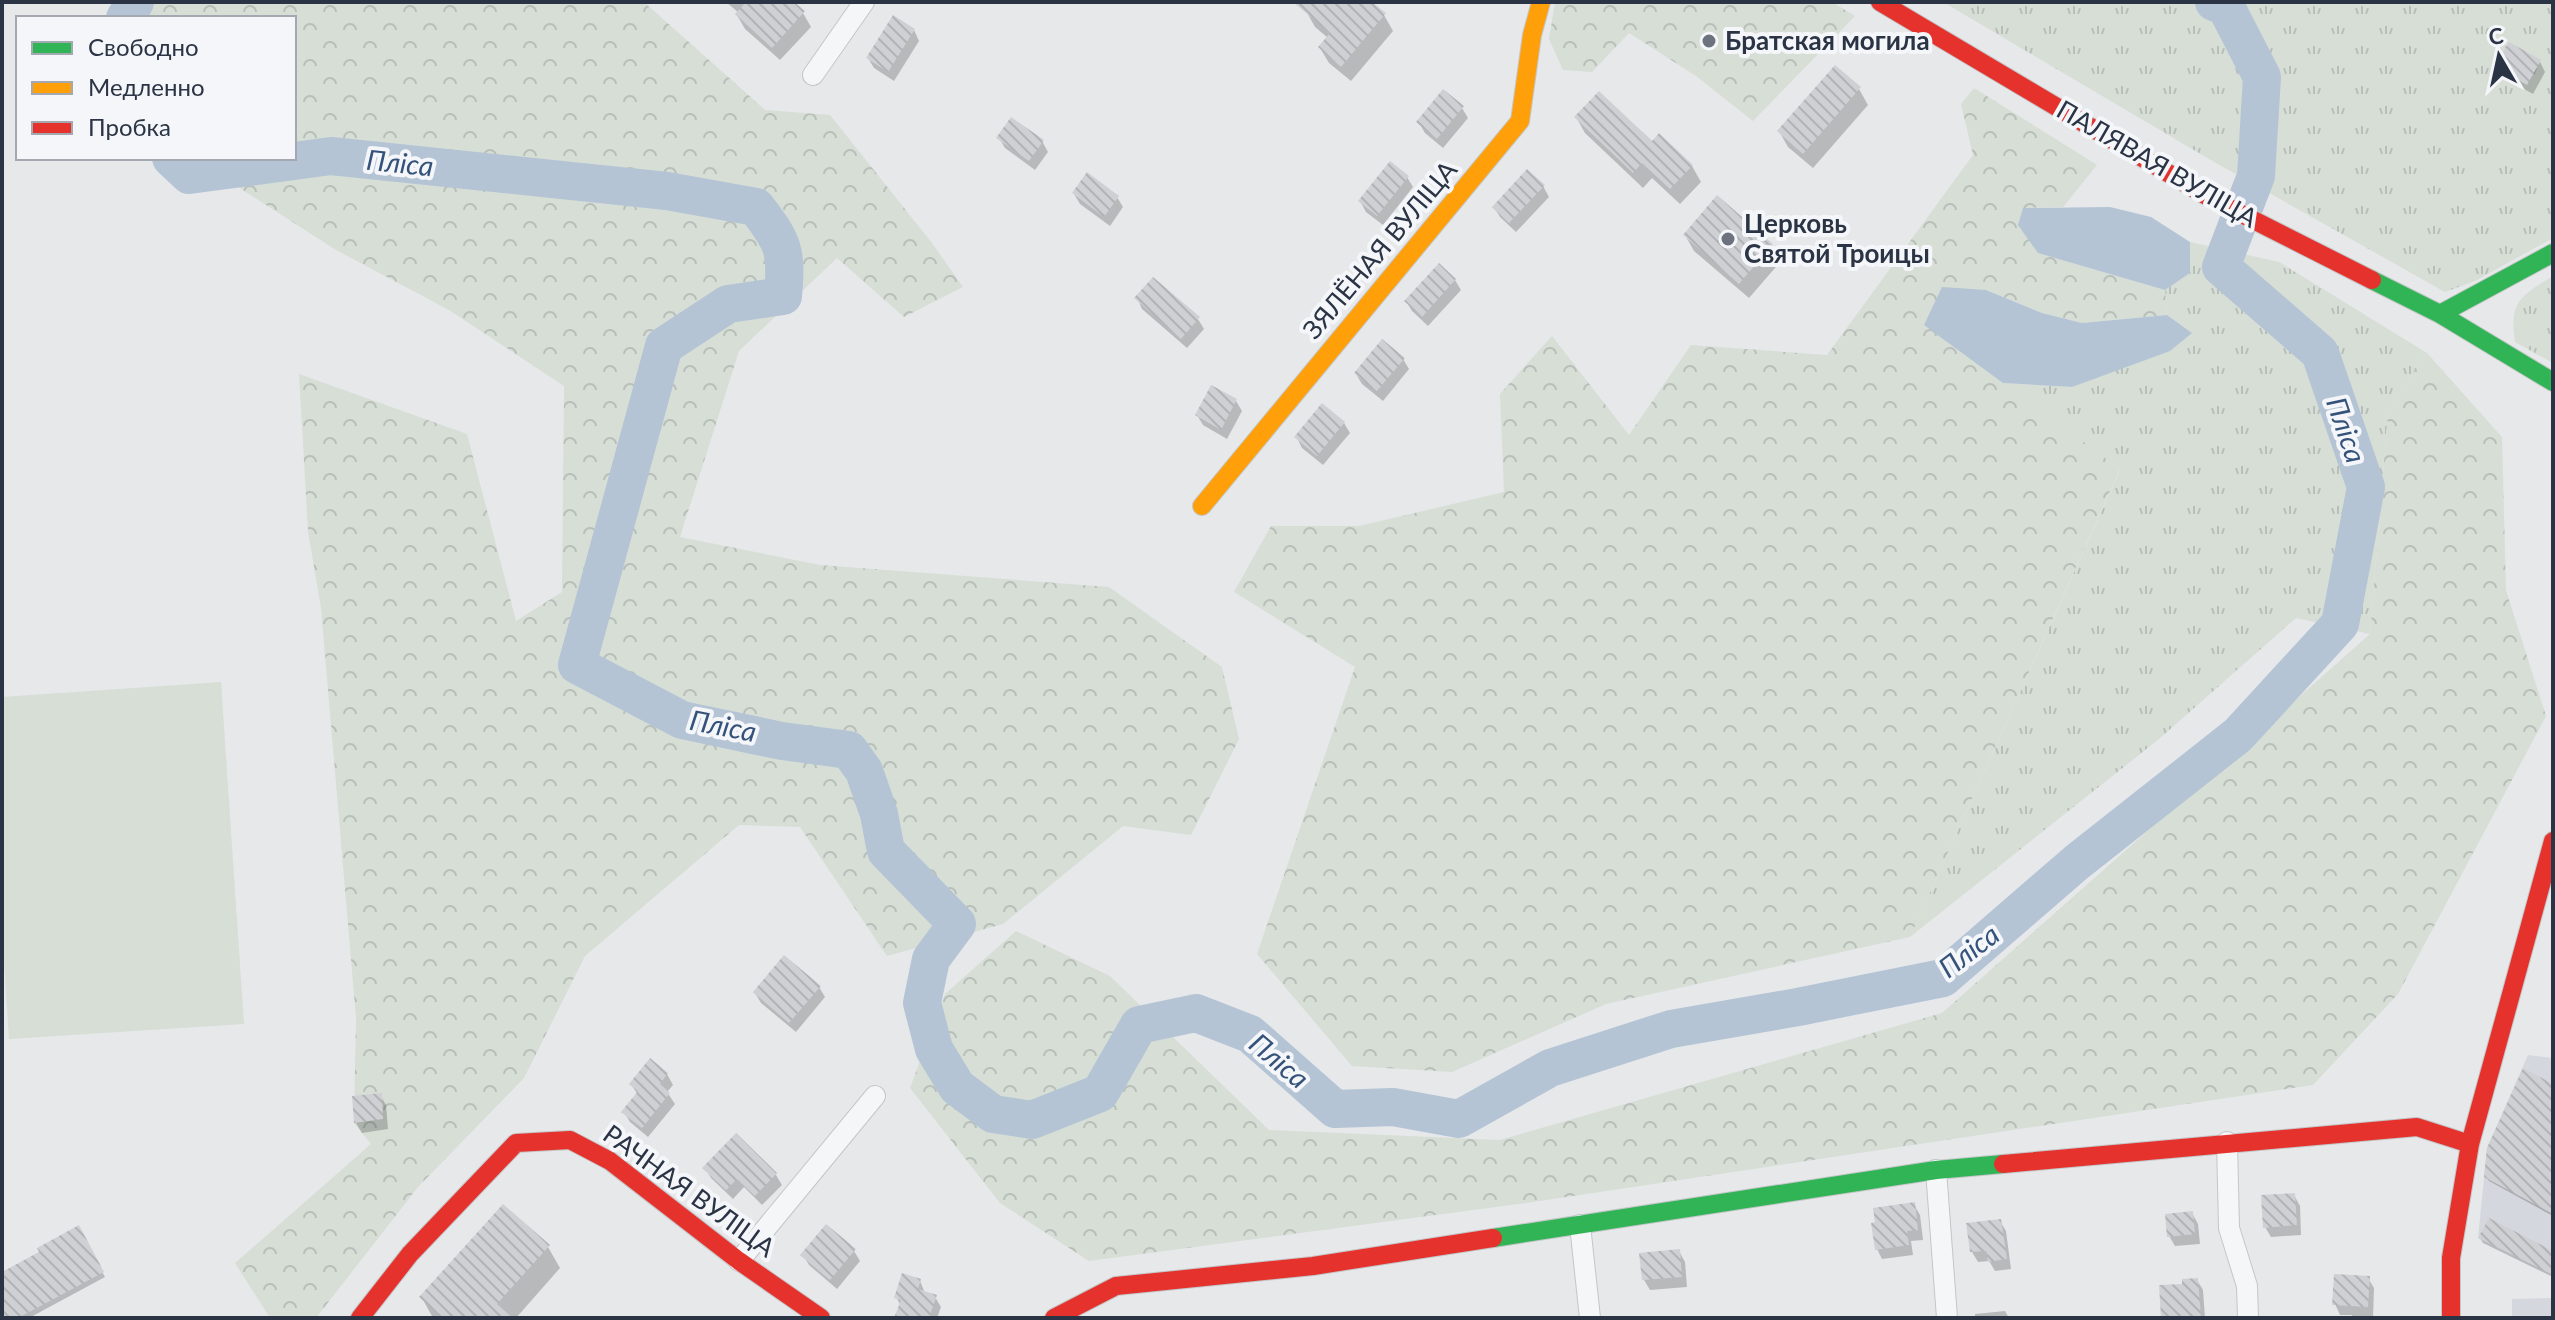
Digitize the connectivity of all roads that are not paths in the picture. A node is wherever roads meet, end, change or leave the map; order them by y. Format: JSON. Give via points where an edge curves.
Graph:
{"nodes":[{"id":1,"x":864,"y":2,"type":"edge"},
{"id":2,"x":1541,"y":2,"type":"edge"},
{"id":3,"x":1880,"y":2,"type":"edge"},
{"id":4,"x":813,"y":75,"type":"dead end"},
{"id":5,"x":2553,"y":253,"type":"edge"},
{"id":6,"x":2440,"y":314,"type":"junction"},
{"id":7,"x":2553,"y":382,"type":"edge"},
{"id":8,"x":1202,"y":506,"type":"dead end"},
{"id":9,"x":2553,"y":841,"type":"edge"},
{"id":10,"x":875,"y":1096,"type":"dead end"},
{"id":11,"x":2227,"y":1142,"type":"junction"},
{"id":12,"x":2470,"y":1144,"type":"junction"},
{"id":13,"x":1936,"y":1170,"type":"junction"},
{"id":14,"x":1580,"y":1225,"type":"junction"},
{"id":15,"x":739,"y":1261,"type":"junction"},
{"id":16,"x":360,"y":1318,"type":"edge"},
{"id":17,"x":821,"y":1318,"type":"edge"},
{"id":18,"x":1054,"y":1318,"type":"edge"},
{"id":19,"x":1590,"y":1318,"type":"edge"},
{"id":20,"x":1947,"y":1318,"type":"edge"},
{"id":21,"x":2248,"y":1318,"type":"edge"},
{"id":22,"x":2451,"y":1318,"type":"edge"}],
"edges":[{"from":1,"to":4,"type":"street"},
{"from":2,"to":8,"type":"street","name":"ЗЯЛЁНАЯ ВУЛІЦА","via":[[1520,121]]},
{"from":3,"to":6,"type":"street","name":"ПАЛЯВАЯ ВУЛІЦА","via":[[2210,198]]},
{"from":5,"to":6,"type":"street"},
{"from":6,"to":7,"type":"street","name":"ПАЛЯВАЯ ВУЛІЦА"},
{"from":9,"to":12,"type":"street"},
{"from":10,"to":15,"type":"street"},
{"from":11,"to":12,"type":"street","via":[[2417,1127]]},
{"from":11,"to":13,"type":"street"},
{"from":11,"to":21,"type":"street","via":[[2229,1228],[2247,1286]]},
{"from":12,"to":22,"type":"street","via":[[2451,1258]]},
{"from":13,"to":14,"type":"street"},
{"from":13,"to":20,"type":"street"},
{"from":14,"to":18,"type":"street","via":[[1313,1266],[1116,1286]]},
{"from":14,"to":19,"type":"street"},
{"from":15,"to":16,"type":"street","name":"РАЧНАЯ ВУЛІЦА","via":[[610,1161],[570,1140],[516,1143],[410,1254]]},
{"from":15,"to":17,"type":"street","name":"РАЧНАЯ ВУЛІЦА"}]}
